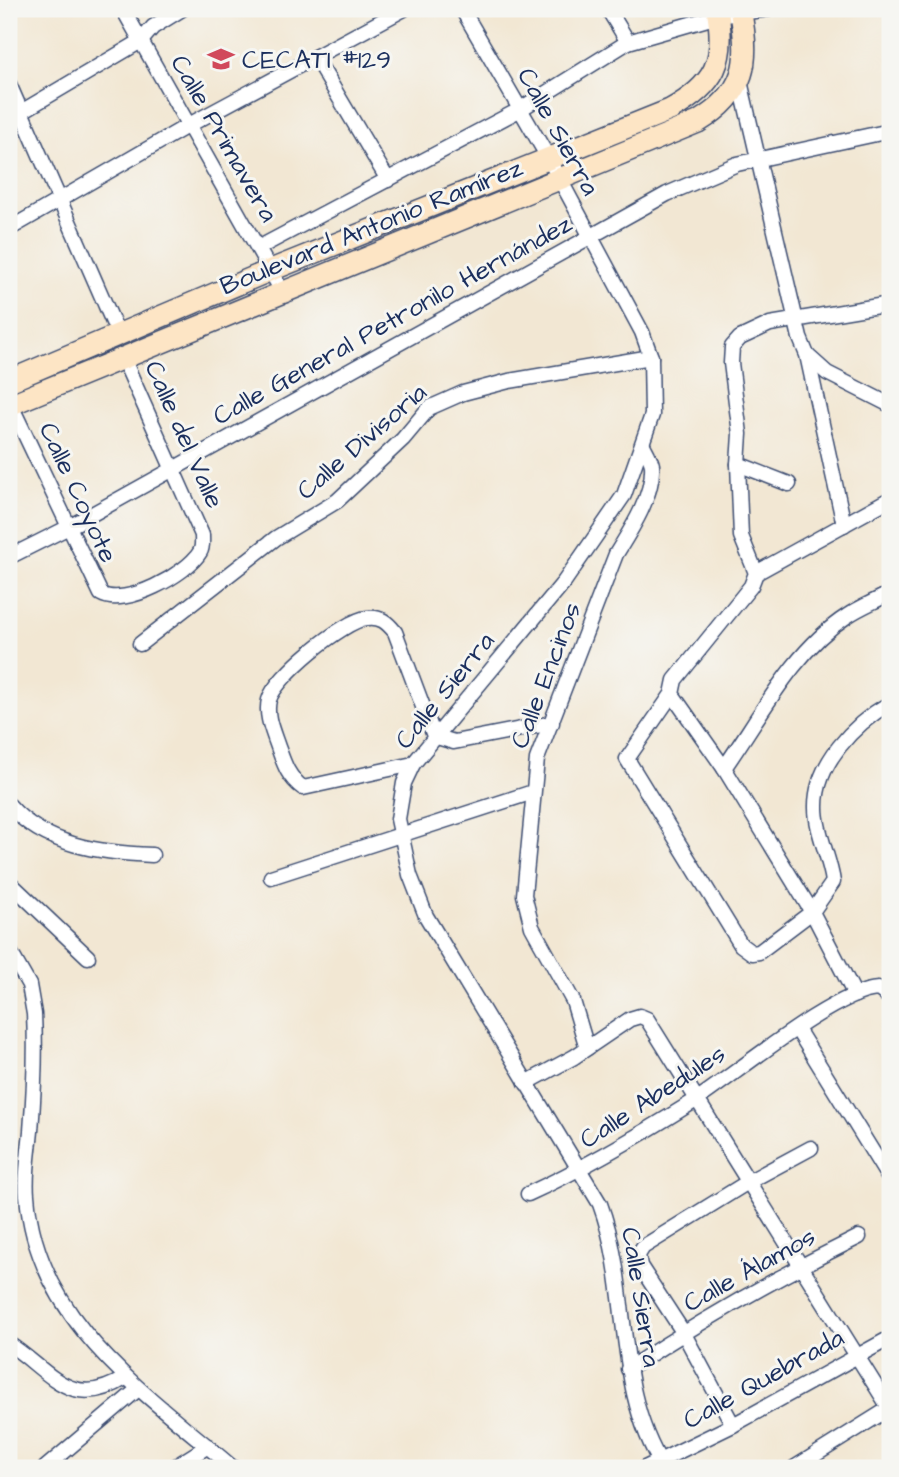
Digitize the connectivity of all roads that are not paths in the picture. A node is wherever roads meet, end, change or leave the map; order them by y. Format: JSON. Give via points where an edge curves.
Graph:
{"nodes":[{"id":1,"x":123,"y":9,"type":"edge"},
{"id":2,"x":182,"y":9,"type":"edge"},
{"id":3,"x":404,"y":9,"type":"edge"},
{"id":4,"x":462,"y":9,"type":"edge"},
{"id":5,"x":608,"y":9,"type":"edge"},
{"id":6,"x":769,"y":9,"type":"edge"},
{"id":7,"x":740,"y":12,"type":"edge"},
{"id":8,"x":717,"y":13,"type":"edge"},
{"id":9,"x":141,"y":41,"type":"junction"},
{"id":10,"x":628,"y":42,"type":"junction"},
{"id":11,"x":315,"y":57,"type":"junction"},
{"id":12,"x":740,"y":81,"type":"junction"},
{"id":13,"x":10,"y":88,"type":"edge"},
{"id":14,"x":519,"y":110,"type":"junction"},
{"id":15,"x":21,"y":112,"type":"junction"},
{"id":16,"x":189,"y":125,"type":"junction"},
{"id":17,"x":890,"y":131,"type":"edge"},
{"id":18,"x":550,"y":159,"type":"junction"},
{"id":19,"x":759,"y":159,"type":"junction"},
{"id":20,"x":559,"y":179,"type":"junction"},
{"id":21,"x":388,"y":180,"type":"junction"},
{"id":22,"x":60,"y":200,"type":"junction"},
{"id":23,"x":9,"y":229,"type":"edge"},
{"id":24,"x":590,"y":237,"type":"junction"},
{"id":25,"x":260,"y":247,"type":"junction"},
{"id":26,"x":271,"y":270,"type":"junction"},
{"id":27,"x":283,"y":293,"type":"junction"},
{"id":28,"x":890,"y":304,"type":"edge"},
{"id":29,"x":795,"y":320,"type":"junction"},
{"id":30,"x":119,"y":336,"type":"junction"},
{"id":31,"x":807,"y":355,"type":"junction"},
{"id":32,"x":651,"y":357,"type":"junction"},
{"id":33,"x":123,"y":358,"type":"junction"},
{"id":34,"x":9,"y":381,"type":"edge"},
{"id":35,"x":9,"y":403,"type":"edge"},
{"id":36,"x":890,"y":405,"type":"edge"},
{"id":37,"x":643,"y":445,"type":"junction"},
{"id":38,"x":738,"y":464,"type":"junction"},
{"id":39,"x":174,"y":469,"type":"junction"},
{"id":40,"x":789,"y":484,"type":"dead end"},
{"id":41,"x":890,"y":499,"type":"edge"},
{"id":42,"x":844,"y":525,"type":"junction"},
{"id":43,"x":69,"y":527,"type":"junction"},
{"id":44,"x":9,"y":557,"type":"edge"},
{"id":45,"x":756,"y":573,"type":"junction"},
{"id":46,"x":890,"y":593,"type":"edge"},
{"id":47,"x":110,"y":598,"type":"joint"},
{"id":48,"x":140,"y":644,"type":"dead end"},
{"id":49,"x":672,"y":694,"type":"junction"},
{"id":50,"x":890,"y":702,"type":"edge"},
{"id":51,"x":552,"y":723,"type":"junction"},
{"id":52,"x":434,"y":736,"type":"junction"},
{"id":53,"x":413,"y":764,"type":"junction"},
{"id":54,"x":724,"y":768,"type":"junction"},
{"id":55,"x":533,"y":792,"type":"junction"},
{"id":56,"x":9,"y":805,"type":"edge"},
{"id":57,"x":400,"y":837,"type":"junction"},
{"id":58,"x":152,"y":855,"type":"dead end"},
{"id":59,"x":271,"y":877,"type":"dead end"},
{"id":60,"x":9,"y":882,"type":"edge"},
{"id":61,"x":811,"y":912,"type":"junction"},
{"id":62,"x":9,"y":950,"type":"edge"},
{"id":63,"x":88,"y":957,"type":"dead end"},
{"id":64,"x":855,"y":995,"type":"junction"},
{"id":65,"x":890,"y":998,"type":"edge"},
{"id":66,"x":797,"y":1029,"type":"junction"},
{"id":67,"x":587,"y":1048,"type":"junction"},
{"id":68,"x":526,"y":1083,"type":"junction"},
{"id":69,"x":698,"y":1098,"type":"junction"},
{"id":70,"x":811,"y":1148,"type":"dead end"},
{"id":71,"x":581,"y":1170,"type":"junction"},
{"id":72,"x":890,"y":1180,"type":"edge"},
{"id":73,"x":748,"y":1182,"type":"junction"},
{"id":74,"x":528,"y":1194,"type":"dead end"},
{"id":75,"x":859,"y":1237,"type":"dead end"},
{"id":76,"x":803,"y":1265,"type":"junction"},
{"id":77,"x":684,"y":1332,"type":"junction"},
{"id":78,"x":890,"y":1338,"type":"edge"},
{"id":79,"x":9,"y":1344,"type":"edge"},
{"id":80,"x":856,"y":1355,"type":"junction"},
{"id":81,"x":628,"y":1369,"type":"junction"},
{"id":82,"x":125,"y":1378,"type":"junction"},
{"id":83,"x":137,"y":1390,"type":"junction"},
{"id":84,"x":890,"y":1408,"type":"edge"},
{"id":85,"x":733,"y":1425,"type":"junction"},
{"id":86,"x":208,"y":1446,"type":"junction"},
{"id":87,"x":662,"y":1465,"type":"edge"},
{"id":88,"x":45,"y":1468,"type":"edge"},
{"id":89,"x":173,"y":1468,"type":"edge"},
{"id":90,"x":233,"y":1468,"type":"edge"},
{"id":91,"x":645,"y":1468,"type":"edge"},
{"id":92,"x":794,"y":1468,"type":"edge"}],
"edges":[{"from":1,"to":9,"type":"street","name":"Calle Primavera"},
{"from":2,"to":9,"type":"street","via":[[153,27]]},
{"from":3,"to":11,"type":"street"},
{"from":4,"to":14,"type":"street","name":"Calle Sierra"},
{"from":5,"to":10,"type":"street"},
{"from":6,"to":7,"type":"street"},
{"from":7,"to":8,"type":"street"},
{"from":7,"to":12,"type":"main road","via":[[745,60]]},
{"from":8,"to":10,"type":"street"},
{"from":8,"to":18,"type":"main road","name":"Boulevard Antonio Ramírez","via":[[717,63],[710,81],[694,96],[653,118]]},
{"from":9,"to":15,"type":"street"},
{"from":9,"to":16,"type":"street","name":"Calle Primavera"},
{"from":10,"to":14,"type":"street"},
{"from":11,"to":16,"type":"street"},
{"from":11,"to":21,"type":"street"},
{"from":12,"to":19,"type":"street"},
{"from":12,"to":20,"type":"main road","name":"Boulevard Antonio Ramírez","via":[[728,100],[698,122]]},
{"from":13,"to":15,"type":"street","name":"Calle del Valle"},
{"from":14,"to":18,"type":"street","name":"Calle Sierra"},
{"from":14,"to":21,"type":"street"},
{"from":15,"to":22,"type":"street","name":"Calle del Valle"},
{"from":16,"to":22,"type":"street"},
{"from":16,"to":25,"type":"street","name":"Calle Primavera"},
{"from":17,"to":19,"type":"street","name":"Calle General Petronilo Hernández"},
{"from":18,"to":20,"type":"street","name":"Calle Sierra"},
{"from":18,"to":26,"type":"main road","name":"Boulevard Antonio Ramírez"},
{"from":19,"to":24,"type":"street","name":"Calle General Petronilo Hernández","via":[[714,171]]},
{"from":19,"to":29,"type":"street"},
{"from":20,"to":24,"type":"street","name":"Calle Sierra"},
{"from":20,"to":27,"type":"main road","name":"Boulevard Antonio Ramírez"},
{"from":21,"to":25,"type":"street"},
{"from":22,"to":23,"type":"street"},
{"from":22,"to":30,"type":"street","name":"Calle del Valle"},
{"from":24,"to":32,"type":"street","name":"Calle Sierra"},
{"from":24,"to":39,"type":"street","name":"Calle General Petronilo Hernández"},
{"from":25,"to":26,"type":"street","name":"Calle Primavera"},
{"from":26,"to":27,"type":"street","name":"Calle Primavera"},
{"from":26,"to":30,"type":"main road","name":"Boulevard Antonio Ramírez"},
{"from":27,"to":33,"type":"main road","name":"Boulevard Antonio Ramírez"},
{"from":28,"to":29,"type":"street"},
{"from":29,"to":31,"type":"street"},
{"from":29,"to":38,"type":"street","via":[[758,328],[734,342],[730,356],[740,434]]},
{"from":30,"to":34,"type":"main road","name":"Boulevard Antonio Ramírez"},
{"from":31,"to":36,"type":"street","via":[[827,373]]},
{"from":31,"to":42,"type":"street"},
{"from":32,"to":37,"type":"street","name":"Calle Sierra","via":[[652,415]]},
{"from":32,"to":48,"type":"street","name":"Calle Divisoria","via":[[509,381],[429,408],[337,501],[276,538]]},
{"from":33,"to":35,"type":"main road","name":"Boulevard Antonio Ramírez"},
{"from":33,"to":39,"type":"street","name":"Calle del Valle"},
{"from":35,"to":43,"type":"street","name":"Calle Coyote"},
{"from":37,"to":51,"type":"street","name":"Calle Encinos","via":[[652,464],[649,484],[635,525],[616,554]]},
{"from":37,"to":52,"type":"street","name":"Calle Sierra","via":[[624,495],[603,528],[564,582]]},
{"from":38,"to":40,"type":"street"},
{"from":38,"to":45,"type":"street","via":[[741,536]]},
{"from":39,"to":43,"type":"street","name":"Calle General Petronilo Hernández"},
{"from":39,"to":47,"type":"street","name":"Calle del Valle","via":[[198,521],[200,551],[148,590]]},
{"from":41,"to":42,"type":"street"},
{"from":42,"to":45,"type":"street"},
{"from":43,"to":44,"type":"street","name":"Calle General Petronilo Hernández"},
{"from":43,"to":47,"type":"street","name":"Calle Coyote","via":[[92,580],[101,594]]},
{"from":45,"to":49,"type":"street","via":[[751,586],[675,680]]},
{"from":46,"to":54,"type":"street","via":[[823,635],[795,666]]},
{"from":49,"to":54,"type":"street"},
{"from":49,"to":61,"type":"street","via":[[627,763],[741,945],[759,952]]},
{"from":50,"to":61,"type":"street","via":[[854,731],[824,768],[816,810],[833,882]]},
{"from":51,"to":52,"type":"street","via":[[454,742]]},
{"from":51,"to":55,"type":"street","name":"Calle Encinos","via":[[537,759]]},
{"from":52,"to":53,"type":"street","name":"Calle Sierra"},
{"from":52,"to":53,"type":"street","via":[[395,632],[387,622],[366,618],[344,626],[279,682],[269,699],[268,718],[290,777],[303,788]]},
{"from":53,"to":57,"type":"street","name":"Calle Sierra","via":[[400,803]]},
{"from":54,"to":61,"type":"street"},
{"from":55,"to":57,"type":"street"},
{"from":55,"to":67,"type":"street","name":"Calle Encinos","via":[[524,895],[532,927],[573,1001]]},
{"from":56,"to":58,"type":"street","via":[[30,824],[78,846],[106,853]]},
{"from":57,"to":59,"type":"street"},
{"from":57,"to":68,"type":"street","name":"Calle Sierra","via":[[426,916]]},
{"from":60,"to":63,"type":"street"},
{"from":61,"to":64,"type":"street"},
{"from":62,"to":82,"type":"street","via":[[29,985],[34,1014],[26,1169],[33,1231],[67,1310]]},
{"from":64,"to":65,"type":"street","name":"Calle Abedules","via":[[878,989]]},
{"from":64,"to":66,"type":"street","name":"Calle Abedules"},
{"from":66,"to":69,"type":"street","name":"Calle Abedules"},
{"from":66,"to":72,"type":"street"},
{"from":67,"to":68,"type":"street"},
{"from":67,"to":69,"type":"street","via":[[630,1019],[643,1016]]},
{"from":68,"to":71,"type":"street","name":"Calle Sierra"},
{"from":69,"to":71,"type":"street","name":"Calle Abedules"},
{"from":69,"to":73,"type":"street"},
{"from":70,"to":73,"type":"street"},
{"from":71,"to":74,"type":"street","name":"Calle Abedules"},
{"from":71,"to":81,"type":"street","name":"Calle Sierra","via":[[610,1235]]},
{"from":73,"to":76,"type":"street"},
{"from":73,"to":77,"type":"street","via":[[643,1247],[638,1255],[640,1266]]},
{"from":75,"to":76,"type":"street","name":"Calle Álamos"},
{"from":76,"to":77,"type":"street","name":"Calle Álamos"},
{"from":76,"to":80,"type":"street"},
{"from":77,"to":81,"type":"street","name":"Calle Álamos"},
{"from":77,"to":85,"type":"street"},
{"from":78,"to":80,"type":"street","name":"Calle Quebrada"},
{"from":79,"to":82,"type":"street","via":[[46,1376],[77,1391],[89,1393]]},
{"from":80,"to":84,"type":"street"},
{"from":80,"to":85,"type":"street","name":"Calle Quebrada"},
{"from":81,"to":87,"type":"street","name":"Calle Sierra","via":[[643,1427]]},
{"from":82,"to":83,"type":"street"},
{"from":83,"to":86,"type":"street"},
{"from":83,"to":88,"type":"street"},
{"from":84,"to":92,"type":"street"},
{"from":85,"to":87,"type":"street","name":"Calle Quebrada"},
{"from":86,"to":89,"type":"street"},
{"from":86,"to":90,"type":"street"},
{"from":87,"to":91,"type":"street","name":"Calle Quebrada"}]}
